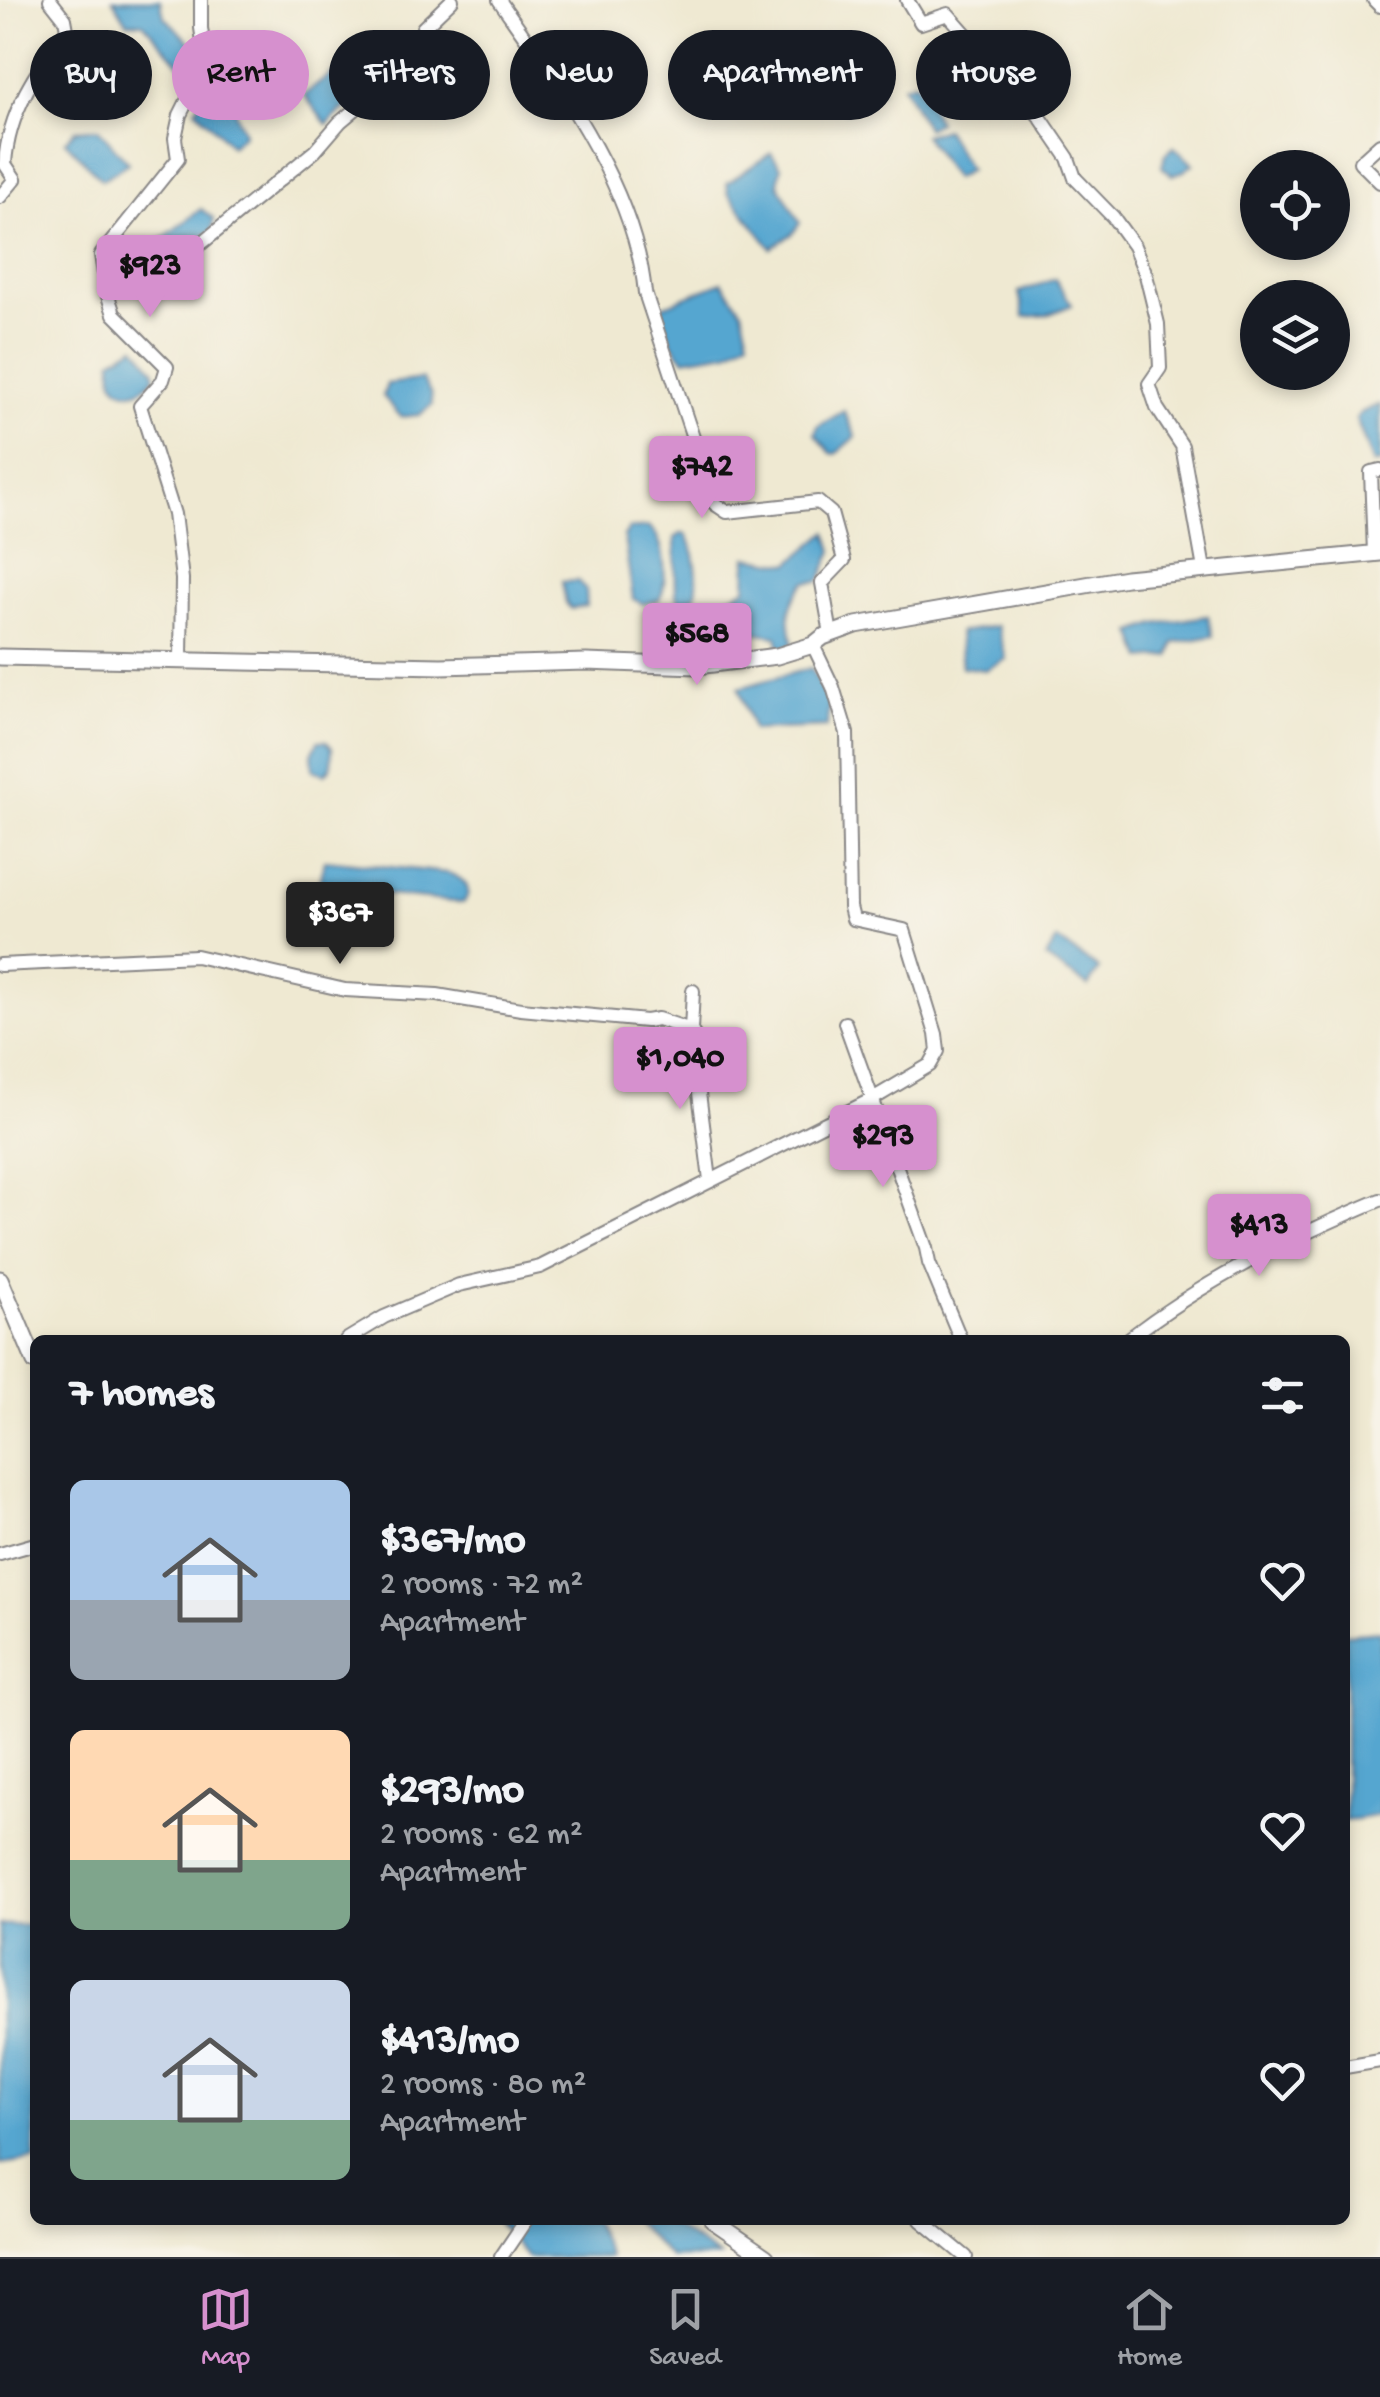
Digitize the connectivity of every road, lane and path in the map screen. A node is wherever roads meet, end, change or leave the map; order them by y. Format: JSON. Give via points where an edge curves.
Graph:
{"nodes":[{"id":1,"x":50,"y":0,"type":"edge"},
{"id":2,"x":202,"y":0,"type":"edge"},
{"id":3,"x":452,"y":0,"type":"edge"},
{"id":4,"x":498,"y":0,"type":"edge"},
{"id":5,"x":907,"y":0,"type":"edge"},
{"id":6,"x":1374,"y":0,"type":"edge"},
{"id":7,"x":1380,"y":6,"type":"edge"},
{"id":8,"x":1380,"y":144,"type":"edge"},
{"id":9,"x":1380,"y":182,"type":"edge"},
{"id":10,"x":0,"y":198,"type":"edge"},
{"id":11,"x":108,"y":294,"type":"junction"},
{"id":12,"x":1380,"y":470,"type":"edge"},
{"id":13,"x":1377,"y":553,"type":"edge"},
{"id":14,"x":1204,"y":570,"type":"junction"},
{"id":15,"x":831,"y":634,"type":"junction"},
{"id":16,"x":813,"y":645,"type":"junction"},
{"id":17,"x":0,"y":657,"type":"edge"},
{"id":18,"x":181,"y":659,"type":"junction"},
{"id":19,"x":0,"y":965,"type":"edge"},
{"id":20,"x":693,"y":991,"type":"dead end"},
{"id":21,"x":845,"y":1023,"type":"dead end"},
{"id":22,"x":691,"y":1030,"type":"junction"},
{"id":23,"x":871,"y":1100,"type":"junction"},
{"id":24,"x":710,"y":1180,"type":"junction"},
{"id":25,"x":1380,"y":1200,"type":"edge"},
{"id":26,"x":0,"y":1279,"type":"edge"},
{"id":27,"x":354,"y":1335,"type":"edge"},
{"id":28,"x":959,"y":1335,"type":"edge"},
{"id":29,"x":1133,"y":1335,"type":"edge"},
{"id":30,"x":30,"y":1350,"type":"edge"},
{"id":31,"x":30,"y":1545,"type":"edge"},
{"id":32,"x":0,"y":1554,"type":"edge"},
{"id":33,"x":1380,"y":2061,"type":"edge"},
{"id":34,"x":1350,"y":2066,"type":"edge"},
{"id":35,"x":522,"y":2225,"type":"edge"},
{"id":36,"x":719,"y":2225,"type":"edge"},
{"id":37,"x":927,"y":2225,"type":"edge"},
{"id":38,"x":501,"y":2255,"type":"edge"},
{"id":39,"x":766,"y":2257,"type":"edge"},
{"id":40,"x":966,"y":2257,"type":"edge"}],
"edges":[{"from":1,"to":10,"type":"street","via":[[67,30],[36,72],[10,126],[5,164],[15,179]]},
{"from":2,"to":11,"type":"street","via":[[206,63],[180,114],[178,159],[101,255]]},
{"from":3,"to":11,"type":"street","via":[[422,28],[422,53],[315,151],[170,269]]},
{"from":4,"to":15,"type":"street","via":[[551,73],[628,220],[715,504],[727,512],[818,502],[831,513],[844,560],[822,584]]},
{"from":5,"to":14,"type":"street","via":[[922,23],[948,14],[1040,117],[1075,178],[1134,246],[1158,324],[1160,368],[1149,384],[1182,446]]},
{"from":6,"to":7,"type":"street"},
{"from":8,"to":9,"type":"street","via":[[1360,162]]},
{"from":11,"to":18,"type":"street","via":[[114,314],[166,367],[140,406],[174,514]]},
{"from":12,"to":13,"type":"street","via":[[1371,472]]},
{"from":13,"to":14,"type":"main road"},
{"from":14,"to":15,"type":"main road","via":[[1126,578]]},
{"from":15,"to":16,"type":"main road"},
{"from":16,"to":18,"type":"main road","via":[[696,666]]},
{"from":16,"to":23,"type":"street","via":[[846,733],[850,907],[854,919],[904,930],[936,1034],[938,1051],[930,1066]]},
{"from":17,"to":18,"type":"main road"},
{"from":19,"to":22,"type":"street","via":[[196,956],[345,990],[658,1020]]},
{"from":20,"to":22,"type":"street"},
{"from":21,"to":23,"type":"street"},
{"from":22,"to":24,"type":"street","via":[[701,1048],[698,1094]]},
{"from":23,"to":24,"type":"street"},
{"from":23,"to":28,"type":"street"},
{"from":24,"to":27,"type":"street","via":[[540,1267],[459,1286]]},
{"from":25,"to":29,"type":"street","via":[[1230,1270]]},
{"from":26,"to":30,"type":"main road"},
{"from":31,"to":32,"type":"street"},
{"from":33,"to":34,"type":"street"},
{"from":35,"to":38,"type":"street"},
{"from":36,"to":39,"type":"main road"},
{"from":37,"to":40,"type":"street"}]}
